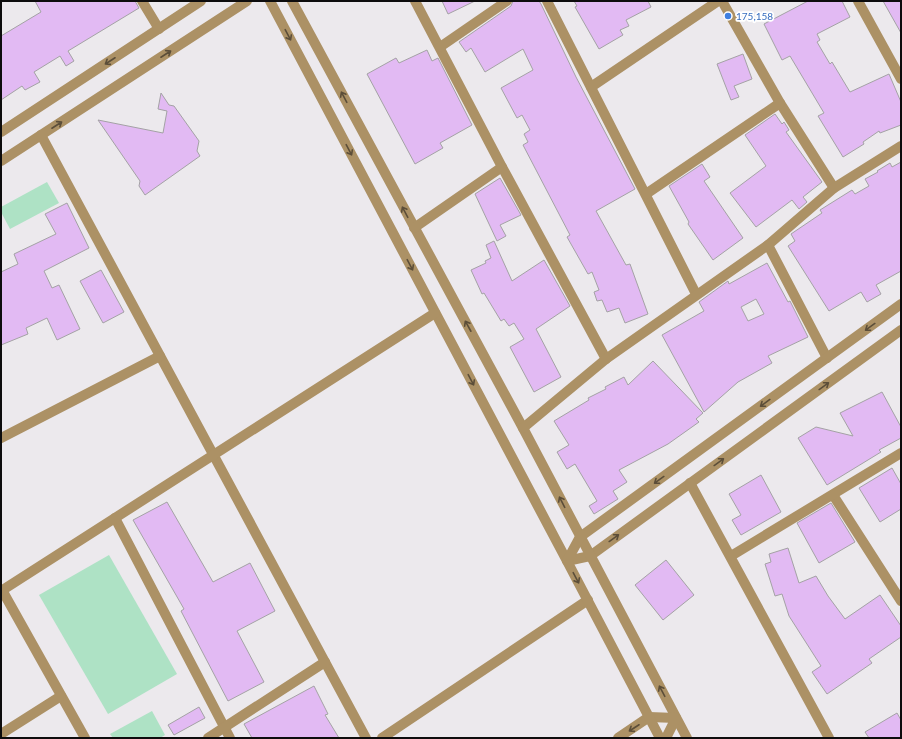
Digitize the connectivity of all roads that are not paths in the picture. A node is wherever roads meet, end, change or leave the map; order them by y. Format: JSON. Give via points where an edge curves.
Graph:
{"nodes":[{"id":1,"x":142,"y":1,"type":"edge"},
{"id":2,"x":202,"y":1,"type":"edge"},
{"id":3,"x":247,"y":1,"type":"edge"},
{"id":4,"x":270,"y":1,"type":"edge"},
{"id":5,"x":292,"y":1,"type":"edge"},
{"id":6,"x":415,"y":1,"type":"edge"},
{"id":7,"x":507,"y":1,"type":"edge"},
{"id":8,"x":547,"y":1,"type":"edge"},
{"id":9,"x":718,"y":1,"type":"edge"},
{"id":10,"x":722,"y":1,"type":"edge"},
{"id":11,"x":858,"y":1,"type":"edge"},
{"id":12,"x":158,"y":29,"type":"junction"},
{"id":13,"x":440,"y":47,"type":"junction"},
{"id":14,"x":901,"y":79,"type":"edge"},
{"id":15,"x":591,"y":87,"type":"junction"},
{"id":16,"x":780,"y":103,"type":"junction"},
{"id":17,"x":1,"y":132,"type":"edge"},
{"id":18,"x":41,"y":136,"type":"junction"},
{"id":19,"x":901,"y":146,"type":"edge"},
{"id":20,"x":1,"y":161,"type":"edge"},
{"id":21,"x":502,"y":167,"type":"junction"},
{"id":22,"x":834,"y":188,"type":"junction"},
{"id":23,"x":646,"y":194,"type":"junction"},
{"id":24,"x":414,"y":228,"type":"junction"},
{"id":25,"x":768,"y":246,"type":"junction"},
{"id":26,"x":696,"y":294,"type":"junction"},
{"id":27,"x":901,"y":304,"type":"edge"},
{"id":28,"x":436,"y":312,"type":"junction"},
{"id":29,"x":901,"y":330,"type":"edge"},
{"id":30,"x":160,"y":356,"type":"junction"},
{"id":31,"x":827,"y":358,"type":"junction"},
{"id":32,"x":606,"y":359,"type":"junction"},
{"id":33,"x":523,"y":428,"type":"junction"},
{"id":34,"x":1,"y":438,"type":"edge"},
{"id":35,"x":901,"y":453,"type":"edge"},
{"id":36,"x":213,"y":455,"type":"junction"},
{"id":37,"x":690,"y":483,"type":"junction"},
{"id":38,"x":834,"y":494,"type":"junction"},
{"id":39,"x":115,"y":518,"type":"junction"},
{"id":40,"x":580,"y":537,"type":"junction"},
{"id":41,"x":590,"y":556,"type":"junction"},
{"id":42,"x":731,"y":556,"type":"junction"},
{"id":43,"x":567,"y":561,"type":"junction"},
{"id":44,"x":1,"y":590,"type":"edge"},
{"id":45,"x":588,"y":600,"type":"junction"},
{"id":46,"x":901,"y":600,"type":"edge"},
{"id":47,"x":324,"y":662,"type":"junction"},
{"id":48,"x":61,"y":696,"type":"junction"},
{"id":49,"x":649,"y":717,"type":"junction"},
{"id":50,"x":676,"y":718,"type":"junction"},
{"id":51,"x":224,"y":727,"type":"junction"},
{"id":52,"x":1,"y":734,"type":"edge"},
{"id":53,"x":85,"y":738,"type":"edge"},
{"id":54,"x":208,"y":738,"type":"edge"},
{"id":55,"x":230,"y":738,"type":"edge"},
{"id":56,"x":366,"y":738,"type":"edge"},
{"id":57,"x":382,"y":738,"type":"edge"},
{"id":58,"x":618,"y":738,"type":"edge"},
{"id":59,"x":660,"y":738,"type":"edge"},
{"id":60,"x":666,"y":738,"type":"edge"},
{"id":61,"x":687,"y":738,"type":"edge"},
{"id":62,"x":829,"y":738,"type":"edge"}],
"edges":[{"from":1,"to":12,"type":"street"},
{"from":2,"to":12,"type":"street"},
{"from":18,"to":3,"type":"street","one_way":true},
{"from":4,"to":28,"type":"street","one_way":true},
{"from":24,"to":5,"type":"street","one_way":true},
{"from":6,"to":13,"type":"street"},
{"from":7,"to":13,"type":"street"},
{"from":8,"to":15,"type":"street"},
{"from":9,"to":15,"type":"street"},
{"from":10,"to":16,"type":"street"},
{"from":11,"to":14,"type":"street"},
{"from":12,"to":17,"type":"street","one_way":true},
{"from":13,"to":21,"type":"street"},
{"from":15,"to":23,"type":"street"},
{"from":16,"to":22,"type":"street"},
{"from":16,"to":23,"type":"street"},
{"from":18,"to":20,"type":"street"},
{"from":18,"to":30,"type":"street"},
{"from":19,"to":22,"type":"street"},
{"from":21,"to":24,"type":"street"},
{"from":21,"to":32,"type":"street"},
{"from":22,"to":25,"type":"street"},
{"from":23,"to":26,"type":"street"},
{"from":33,"to":24,"type":"street","one_way":true},
{"from":25,"to":26,"type":"street"},
{"from":25,"to":31,"type":"street"},
{"from":26,"to":32,"type":"street"},
{"from":27,"to":31,"type":"street","one_way":true},
{"from":28,"to":36,"type":"street"},
{"from":28,"to":43,"type":"street","one_way":true},
{"from":37,"to":29,"type":"street","one_way":true},
{"from":30,"to":34,"type":"street"},
{"from":30,"to":36,"type":"street"},
{"from":31,"to":40,"type":"street","one_way":true},
{"from":32,"to":33,"type":"street"},
{"from":40,"to":33,"type":"street","one_way":true},
{"from":35,"to":38,"type":"street"},
{"from":36,"to":39,"type":"street"},
{"from":36,"to":47,"type":"street"},
{"from":41,"to":37,"type":"street","one_way":true},
{"from":37,"to":42,"type":"street"},
{"from":38,"to":42,"type":"street"},
{"from":38,"to":46,"type":"street"},
{"from":39,"to":44,"type":"street"},
{"from":39,"to":51,"type":"street"},
{"from":40,"to":41,"type":"street"},
{"from":40,"to":43,"type":"street"},
{"from":41,"to":43,"type":"street"},
{"from":50,"to":41,"type":"street","one_way":true},
{"from":42,"to":62,"type":"street"},
{"from":43,"to":45,"type":"street","one_way":true},
{"from":44,"to":48,"type":"street"},
{"from":45,"to":49,"type":"street"},
{"from":45,"to":57,"type":"street"},
{"from":47,"to":51,"type":"street"},
{"from":47,"to":56,"type":"street"},
{"from":48,"to":52,"type":"street"},
{"from":48,"to":53,"type":"street"},
{"from":49,"to":50,"type":"street"},
{"from":49,"to":58,"type":"street","one_way":true},
{"from":49,"to":59,"type":"street"},
{"from":50,"to":60,"type":"street"},
{"from":50,"to":61,"type":"street"},
{"from":51,"to":54,"type":"street"},
{"from":51,"to":55,"type":"street"}]}
